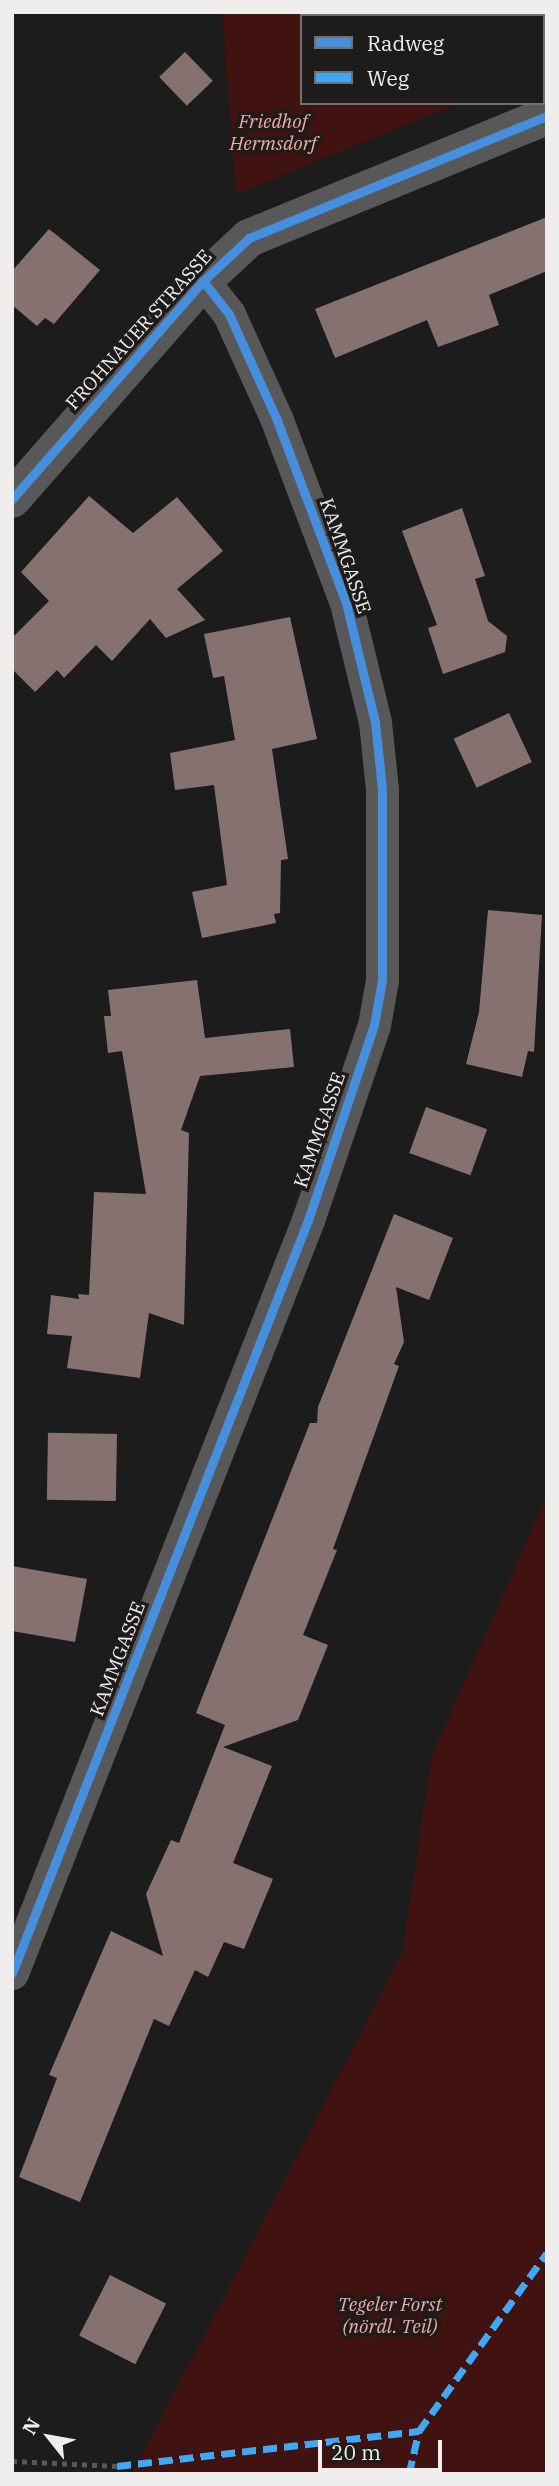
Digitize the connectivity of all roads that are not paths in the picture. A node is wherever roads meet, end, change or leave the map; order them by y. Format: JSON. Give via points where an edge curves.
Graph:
{"nodes":[{"id":1,"x":547,"y":116,"type":"edge"},
{"id":2,"x":203,"y":281,"type":"junction"},
{"id":3,"x":12,"y":499,"type":"edge"},
{"id":4,"x":12,"y":1973,"type":"edge"}],
"edges":[{"from":1,"to":2,"type":"street","name":"FROHNAUER STRASSE","via":[[249,238]]},
{"from":2,"to":3,"type":"street","name":"FROHNAUER STRASSE"},
{"from":2,"to":4,"type":"street","name":"KAMMGASSE","via":[[229,314],[276,420],[345,603],[375,722],[382,789],[382,980],[374,1025],[308,1220]]}]}
